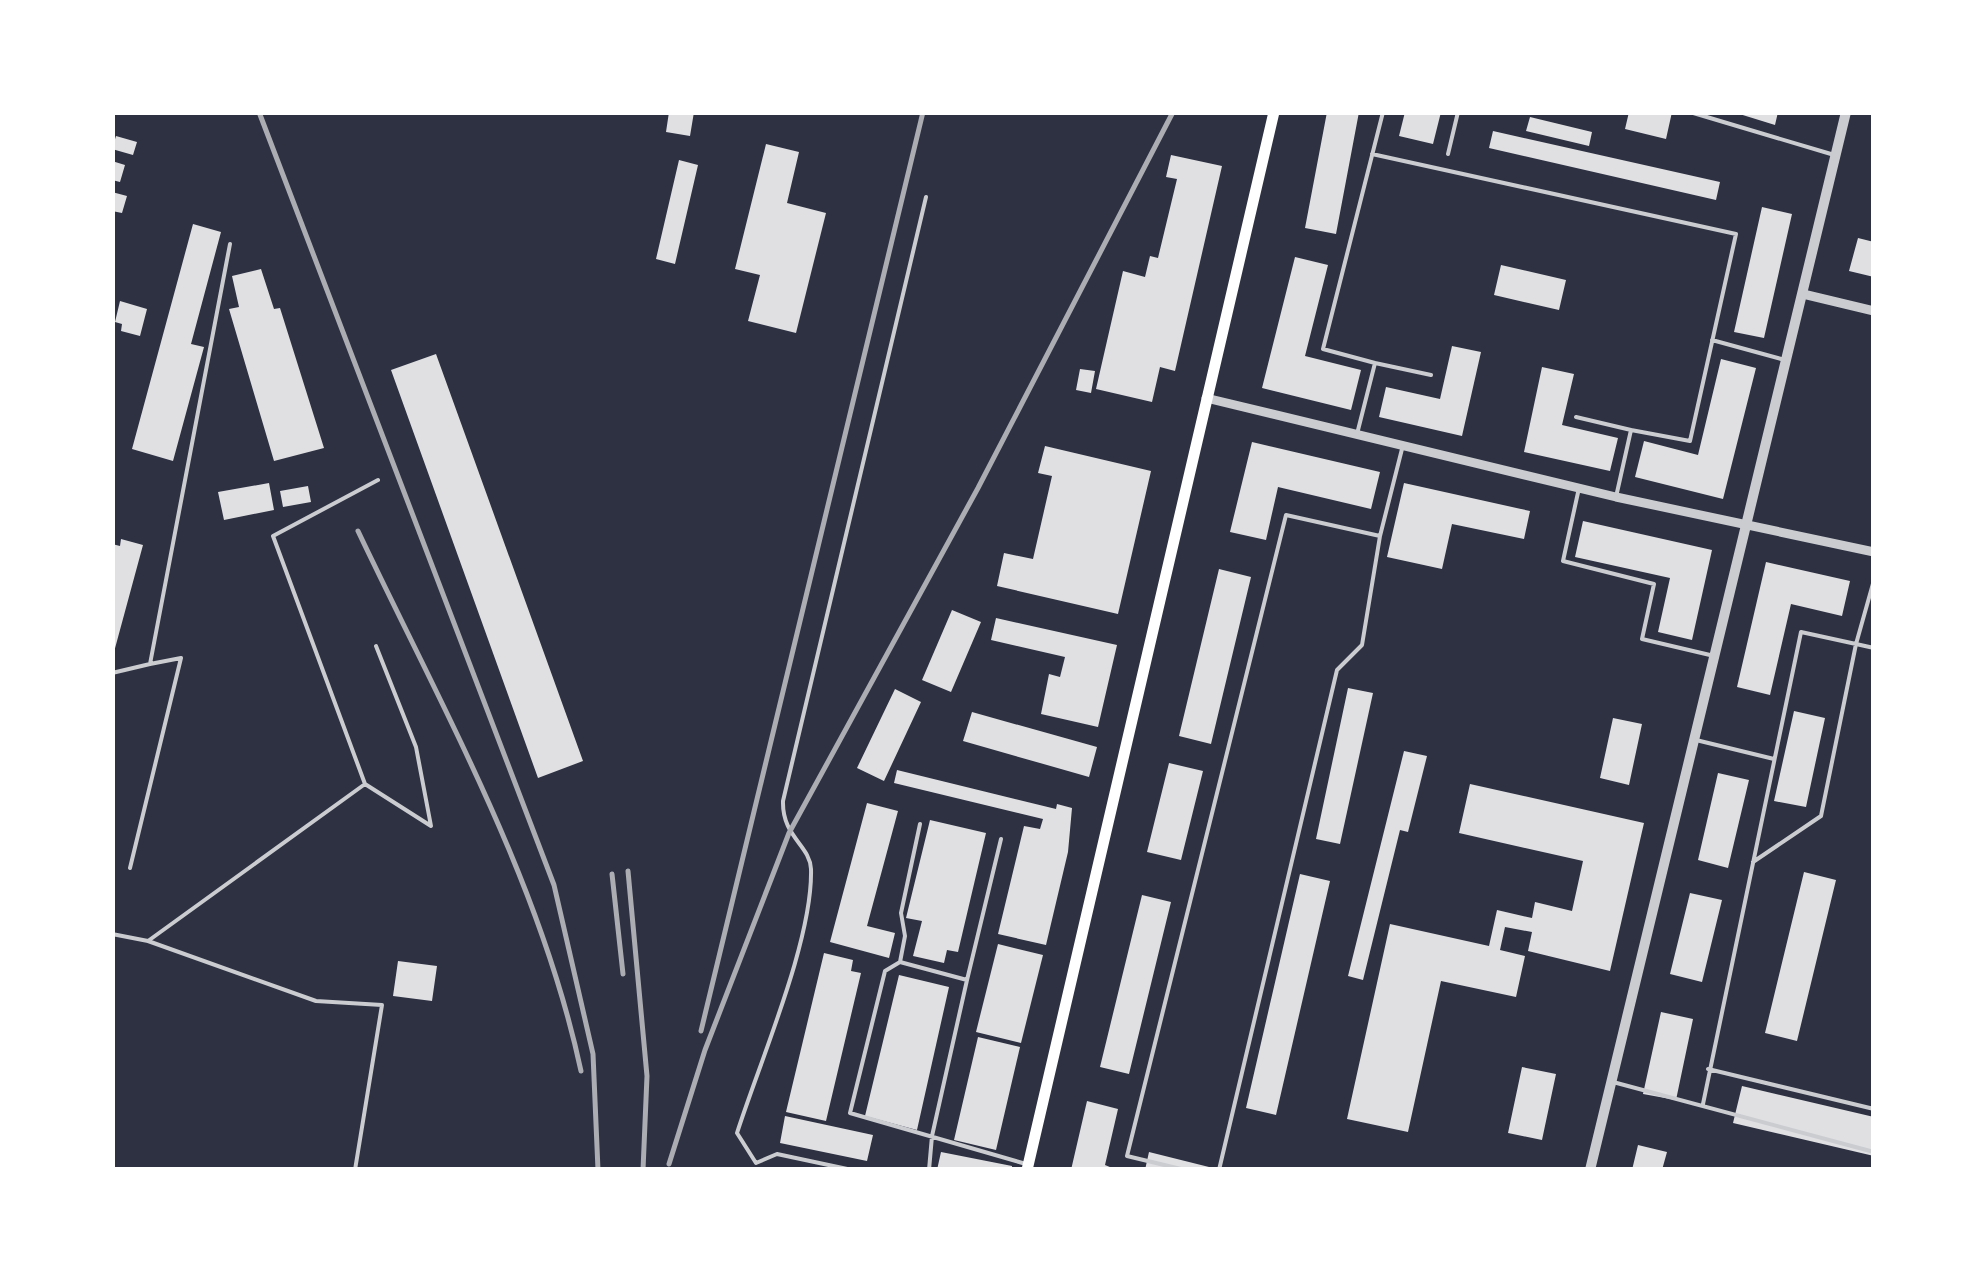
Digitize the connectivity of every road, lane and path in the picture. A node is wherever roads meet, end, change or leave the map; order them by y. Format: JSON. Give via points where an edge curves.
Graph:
{"nodes":[{"id":1,"x":1274,"y":112,"type":"edge"},
{"id":2,"x":1383,"y":112,"type":"edge"},
{"id":3,"x":1458,"y":112,"type":"edge"},
{"id":4,"x":1690,"y":112,"type":"edge"},
{"id":5,"x":1846,"y":112,"type":"edge"},
{"id":6,"x":1372,"y":154,"type":"junction"},
{"id":7,"x":1448,"y":154,"type":"dead end"},
{"id":8,"x":1836,"y":155,"type":"junction"},
{"id":9,"x":926,"y":197,"type":"dead end"},
{"id":10,"x":230,"y":244,"type":"dead end"},
{"id":11,"x":1802,"y":294,"type":"junction"},
{"id":12,"x":1874,"y":310,"type":"edge"},
{"id":13,"x":1712,"y":340,"type":"junction"},
{"id":14,"x":1786,"y":360,"type":"junction"},
{"id":15,"x":1375,"y":363,"type":"junction"},
{"id":16,"x":1431,"y":375,"type":"dead end"},
{"id":17,"x":1206,"y":398,"type":"junction"},
{"id":18,"x":1576,"y":417,"type":"dead end"},
{"id":19,"x":1632,"y":430,"type":"junction"},
{"id":20,"x":1356,"y":434,"type":"junction"},
{"id":21,"x":1404,"y":442,"type":"junction"},
{"id":22,"x":378,"y":480,"type":"dead end"},
{"id":23,"x":1580,"y":488,"type":"junction"},
{"id":24,"x":1616,"y":497,"type":"junction"},
{"id":25,"x":1750,"y":523,"type":"junction"},
{"id":26,"x":1380,"y":536,"type":"junction"},
{"id":27,"x":1874,"y":552,"type":"edge"},
{"id":28,"x":1874,"y":580,"type":"edge"},
{"id":29,"x":1856,"y":644,"type":"junction"},
{"id":30,"x":376,"y":646,"type":"dead end"},
{"id":31,"x":1874,"y":648,"type":"edge"},
{"id":32,"x":1717,"y":657,"type":"junction"},
{"id":33,"x":150,"y":664,"type":"junction"},
{"id":34,"x":112,"y":673,"type":"edge"},
{"id":35,"x":1696,"y":740,"type":"junction"},
{"id":36,"x":1774,"y":759,"type":"junction"},
{"id":37,"x":365,"y":784,"type":"junction"},
{"id":38,"x":920,"y":824,"type":"dead end"},
{"id":39,"x":1001,"y":839,"type":"dead end"},
{"id":40,"x":1752,"y":862,"type":"junction"},
{"id":41,"x":130,"y":868,"type":"dead end"},
{"id":42,"x":112,"y":934,"type":"edge"},
{"id":43,"x":148,"y":941,"type":"junction"},
{"id":44,"x":900,"y":962,"type":"junction"},
{"id":45,"x":967,"y":980,"type":"junction"},
{"id":46,"x":1708,"y":1070,"type":"junction"},
{"id":47,"x":1613,"y":1082,"type":"junction"},
{"id":48,"x":1703,"y":1104,"type":"junction"},
{"id":49,"x":1874,"y":1109,"type":"edge"},
{"id":50,"x":932,"y":1136,"type":"junction"},
{"id":51,"x":1874,"y":1152,"type":"edge"},
{"id":52,"x":756,"y":1162,"type":"junction"},
{"id":53,"x":1026,"y":1167,"type":"edge"},
{"id":54,"x":356,"y":1170,"type":"edge"},
{"id":55,"x":752,"y":1170,"type":"edge"},
{"id":56,"x":852,"y":1170,"type":"edge"},
{"id":57,"x":928,"y":1170,"type":"edge"},
{"id":58,"x":1185,"y":1170,"type":"edge"},
{"id":59,"x":1219,"y":1170,"type":"edge"},
{"id":60,"x":1590,"y":1170,"type":"edge"}],
"edges":[{"from":1,"to":17,"type":"main road"},
{"from":2,"to":6,"type":"lane"},
{"from":3,"to":7,"type":"lane"},
{"from":4,"to":8,"type":"lane"},
{"from":5,"to":8,"type":"street"},
{"from":6,"to":13,"type":"lane","via":[[1736,234]]},
{"from":6,"to":15,"type":"lane","via":[[1323,350]]},
{"from":8,"to":11,"type":"street"},
{"from":9,"to":52,"type":"lane","via":[[783,801],[782,822],[811,862],[811,906],[737,1133]]},
{"from":10,"to":33,"type":"lane"},
{"from":11,"to":12,"type":"street"},
{"from":11,"to":14,"type":"street"},
{"from":13,"to":14,"type":"lane"},
{"from":13,"to":19,"type":"lane","via":[[1690,441]]},
{"from":14,"to":25,"type":"street"},
{"from":15,"to":16,"type":"lane"},
{"from":15,"to":20,"type":"lane"},
{"from":17,"to":20,"type":"street"},
{"from":17,"to":53,"type":"main road"},
{"from":18,"to":19,"type":"lane"},
{"from":19,"to":24,"type":"lane"},
{"from":20,"to":21,"type":"street"},
{"from":21,"to":23,"type":"street"},
{"from":21,"to":26,"type":"lane"},
{"from":22,"to":37,"type":"lane","via":[[273,536]]},
{"from":23,"to":24,"type":"street"},
{"from":23,"to":32,"type":"lane","via":[[1563,561],[1654,584],[1642,639]]},
{"from":24,"to":25,"type":"street"},
{"from":25,"to":27,"type":"street"},
{"from":25,"to":32,"type":"street"},
{"from":26,"to":58,"type":"lane","via":[[1286,515],[1127,1156]]},
{"from":26,"to":59,"type":"lane","via":[[1362,645],[1337,670]]},
{"from":28,"to":29,"type":"lane"},
{"from":29,"to":31,"type":"lane"},
{"from":29,"to":36,"type":"lane","via":[[1801,632]]},
{"from":29,"to":40,"type":"lane","via":[[1820,816]]},
{"from":30,"to":37,"type":"lane","via":[[416,747],[431,826]]},
{"from":32,"to":35,"type":"street"},
{"from":33,"to":34,"type":"lane"},
{"from":33,"to":41,"type":"lane","via":[[181,658]]},
{"from":35,"to":36,"type":"lane"},
{"from":35,"to":47,"type":"street"},
{"from":36,"to":40,"type":"lane"},
{"from":37,"to":43,"type":"lane"},
{"from":38,"to":44,"type":"lane","via":[[901,912],[906,936]]},
{"from":39,"to":45,"type":"lane"},
{"from":40,"to":46,"type":"lane"},
{"from":42,"to":43,"type":"lane"},
{"from":43,"to":54,"type":"lane","via":[[316,1002],[382,1005]]},
{"from":44,"to":45,"type":"lane"},
{"from":44,"to":50,"type":"lane","via":[[885,971],[850,1114]]},
{"from":45,"to":50,"type":"lane"},
{"from":46,"to":48,"type":"lane"},
{"from":46,"to":49,"type":"lane"},
{"from":47,"to":48,"type":"lane"},
{"from":47,"to":60,"type":"street"},
{"from":48,"to":51,"type":"lane"},
{"from":50,"to":53,"type":"lane"},
{"from":50,"to":57,"type":"lane"},
{"from":52,"to":55,"type":"lane"},
{"from":52,"to":56,"type":"lane","via":[[777,1154]]}]}
